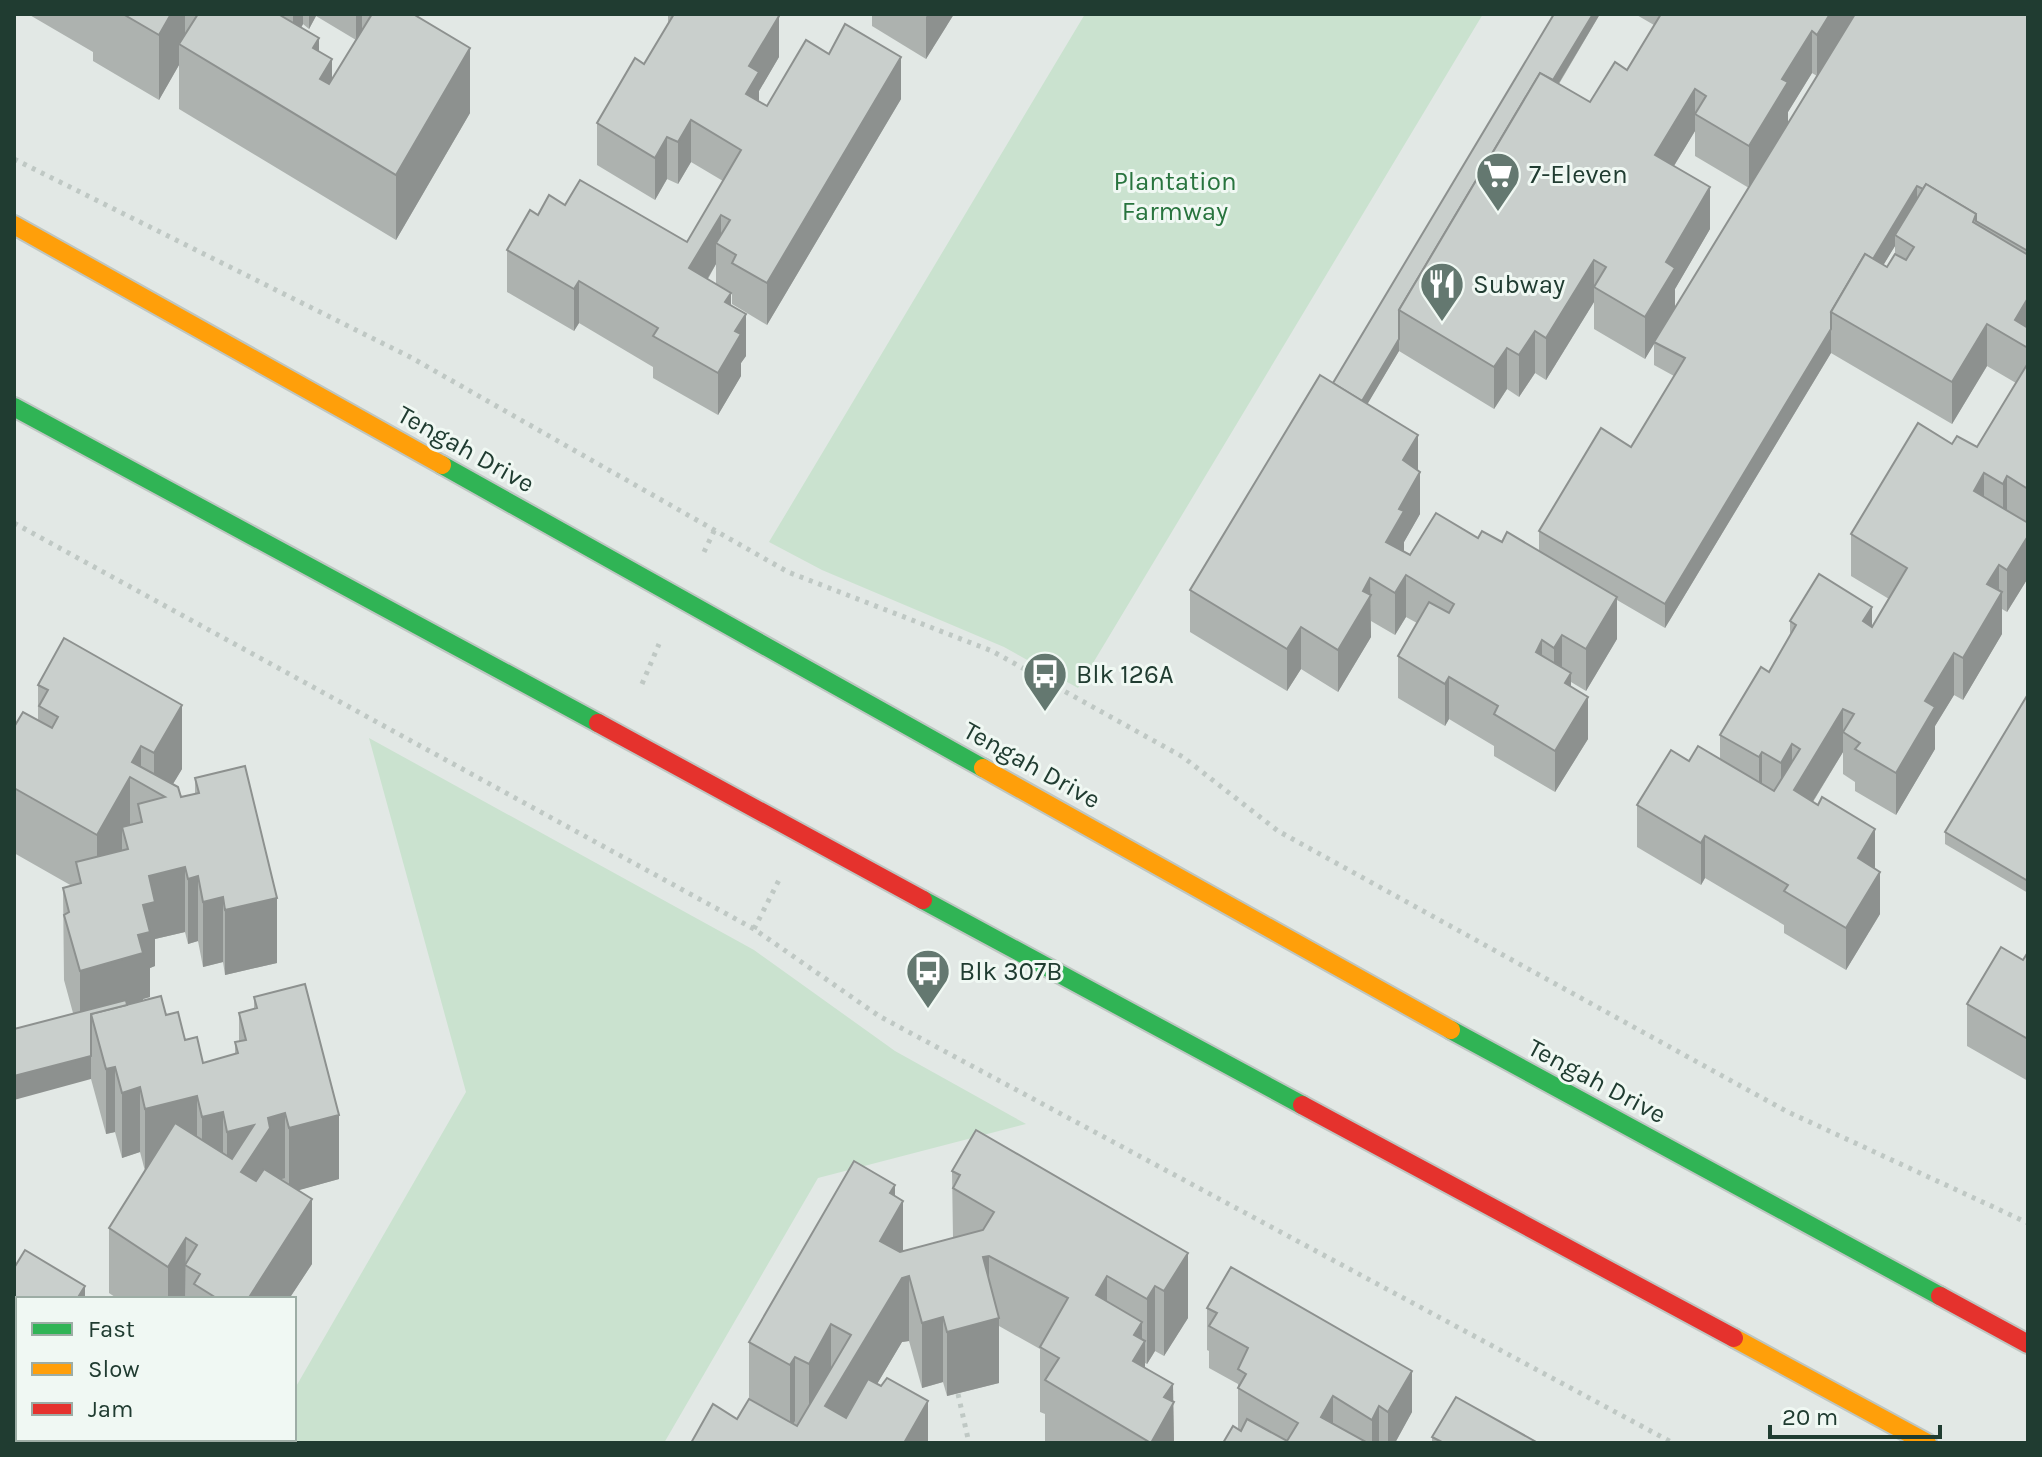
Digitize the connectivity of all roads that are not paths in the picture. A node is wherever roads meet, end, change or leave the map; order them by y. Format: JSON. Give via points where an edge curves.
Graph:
{"nodes":[{"id":1,"x":14,"y":225,"type":"edge"},
{"id":2,"x":14,"y":407,"type":"edge"},
{"id":3,"x":2028,"y":1344,"type":"edge"},
{"id":4,"x":1927,"y":1443,"type":"edge"}],
"edges":[{"from":1,"to":3,"type":"street","name":"Tengah Drive","via":[[1488,1051]]},
{"from":2,"to":4,"type":"street"}]}
